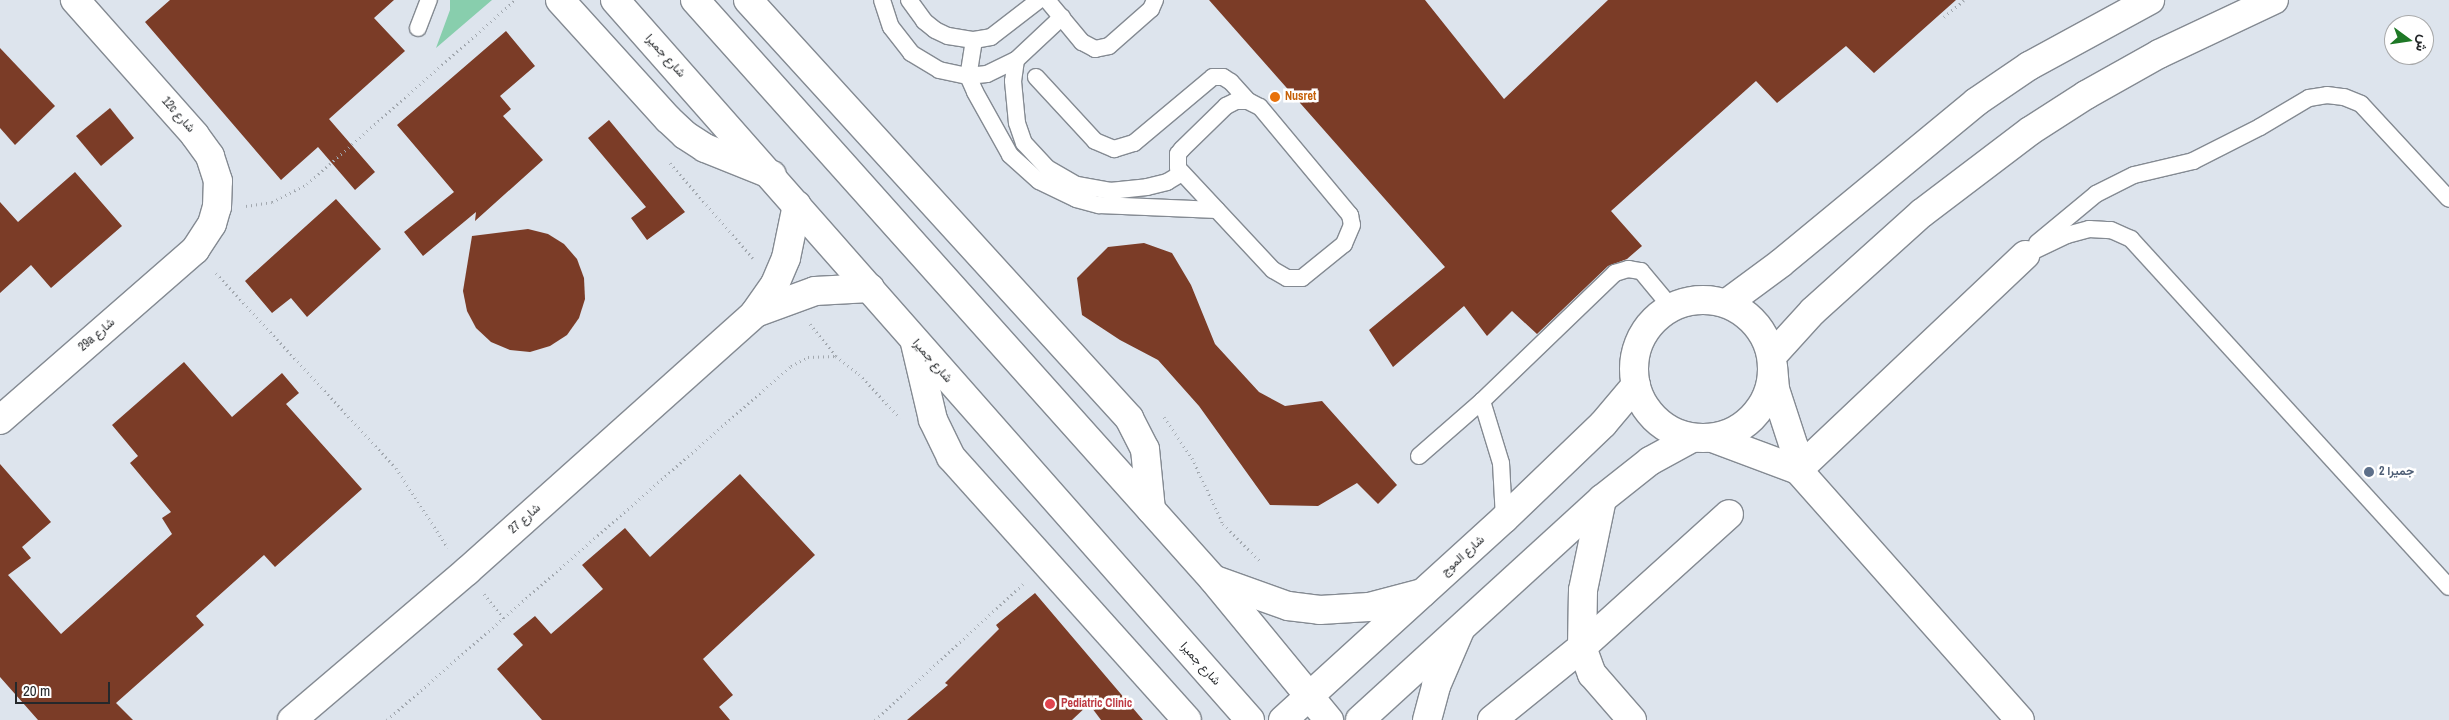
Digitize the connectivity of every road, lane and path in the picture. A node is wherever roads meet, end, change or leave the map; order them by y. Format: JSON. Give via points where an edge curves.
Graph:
{"nodes":[{"id":1,"x":75,"y":0,"type":"edge"},
{"id":2,"x":429,"y":0,"type":"edge"},
{"id":3,"x":516,"y":0,"type":"edge"},
{"id":4,"x":560,"y":0,"type":"edge"},
{"id":5,"x":615,"y":0,"type":"edge"},
{"id":6,"x":695,"y":0,"type":"edge"},
{"id":7,"x":882,"y":0,"type":"edge"},
{"id":8,"x":909,"y":0,"type":"edge"},
{"id":9,"x":1039,"y":0,"type":"edge"},
{"id":10,"x":1048,"y":0,"type":"edge"},
{"id":11,"x":1155,"y":0,"type":"edge"},
{"id":12,"x":1964,"y":0,"type":"edge"},
{"id":13,"x":2150,"y":0,"type":"edge"},
{"id":14,"x":2274,"y":0,"type":"edge"},
{"id":15,"x":755,"y":4,"type":"edge"},
{"id":16,"x":1062,"y":17,"type":"junction"},
{"id":17,"x":1944,"y":17,"type":"dead end"},
{"id":18,"x":418,"y":28,"type":"dead end"},
{"id":19,"x":974,"y":40,"type":"junction"},
{"id":20,"x":1016,"y":60,"type":"junction"},
{"id":21,"x":968,"y":76,"type":"junction"},
{"id":22,"x":1036,"y":77,"type":"dead end"},
{"id":23,"x":1248,"y":101,"type":"junction"},
{"id":24,"x":1182,"y":173,"type":"junction"},
{"id":25,"x":772,"y":176,"type":"junction"},
{"id":26,"x":2449,"y":199,"type":"edge"},
{"id":27,"x":797,"y":205,"type":"junction"},
{"id":28,"x":217,"y":207,"type":"junction"},
{"id":29,"x":1217,"y":210,"type":"junction"},
{"id":30,"x":195,"y":250,"type":"junction"},
{"id":31,"x":2025,"y":255,"type":"junction"},
{"id":32,"x":870,"y":288,"type":"junction"},
{"id":33,"x":789,"y":298,"type":"junction"},
{"id":34,"x":1727,"y":303,"type":"junction"},
{"id":35,"x":1671,"y":307,"type":"junction"},
{"id":36,"x":754,"y":314,"type":"junction"},
{"id":37,"x":915,"y":342,"type":"junction"},
{"id":38,"x":836,"y":356,"type":"junction"},
{"id":39,"x":1772,"y":361,"type":"junction"},
{"id":40,"x":1636,"y":385,"type":"junction"},
{"id":41,"x":1482,"y":401,"type":"junction"},
{"id":42,"x":0,"y":420,"type":"edge"},
{"id":43,"x":908,"y":424,"type":"dead end"},
{"id":44,"x":1702,"y":438,"type":"junction"},
{"id":45,"x":1419,"y":456,"type":"dead end"},
{"id":46,"x":1798,"y":470,"type":"junction"},
{"id":47,"x":1602,"y":499,"type":"junction"},
{"id":48,"x":1151,"y":510,"type":"junction"},
{"id":49,"x":1729,"y":514,"type":"dead end"},
{"id":50,"x":1504,"y":519,"type":"junction"},
{"id":51,"x":1048,"y":562,"type":"junction"},
{"id":52,"x":467,"y":571,"type":"junction"},
{"id":53,"x":1213,"y":579,"type":"junction"},
{"id":54,"x":2449,"y":587,"type":"edge"},
{"id":55,"x":1422,"y":593,"type":"junction"},
{"id":56,"x":504,"y":619,"type":"junction"},
{"id":57,"x":1460,"y":630,"type":"junction"},
{"id":58,"x":1582,"y":647,"type":"junction"},
{"id":59,"x":1308,"y":696,"type":"junction"},
{"id":60,"x":292,"y":720,"type":"edge"},
{"id":61,"x":387,"y":720,"type":"edge"},
{"id":62,"x":875,"y":720,"type":"edge"},
{"id":63,"x":1187,"y":720,"type":"edge"},
{"id":64,"x":1250,"y":720,"type":"edge"},
{"id":65,"x":1283,"y":720,"type":"edge"},
{"id":66,"x":1329,"y":720,"type":"edge"},
{"id":67,"x":1360,"y":720,"type":"edge"},
{"id":68,"x":1427,"y":720,"type":"edge"},
{"id":69,"x":1492,"y":720,"type":"edge"},
{"id":70,"x":1632,"y":720,"type":"edge"},
{"id":71,"x":2020,"y":720,"type":"edge"}],
"edges":[{"from":1,"to":28,"type":"street","name":"12c شارع","via":[[210,156],[218,181]]},
{"from":2,"to":18,"type":"lane"},
{"from":3,"to":28,"type":"path","via":[[307,184],[272,202]]},
{"from":4,"to":25,"type":"street","via":[[668,120],[686,135],[706,148]]},
{"from":5,"to":25,"type":"street","name":"شارع جميرا"},
{"from":6,"to":48,"type":"street"},
{"from":7,"to":21,"type":"lane","via":[[891,27],[911,53],[939,70]]},
{"from":8,"to":19,"type":"lane","via":[[924,22],[935,30],[948,36]]},
{"from":9,"to":19,"type":"lane","via":[[991,37]]},
{"from":10,"to":16,"type":"lane"},
{"from":11,"to":16,"type":"lane","via":[[1151,9],[1102,49],[1082,42]]},
{"from":12,"to":17,"type":"path"},
{"from":13,"to":34,"type":"street","via":[[2029,66],[1976,102],[1781,263]]},
{"from":14,"to":39,"type":"street","via":[[2159,54],[2030,131],[1922,213],[1813,311]]},
{"from":15,"to":48,"type":"street","via":[[1129,418],[1145,448]]},
{"from":16,"to":20,"type":"lane"},
{"from":19,"to":21,"type":"lane"},
{"from":20,"to":21,"type":"lane","via":[[988,74]]},
{"from":20,"to":24,"type":"lane","via":[[1013,81],[1017,123],[1024,143],[1047,168],[1077,185],[1110,191],[1148,187]]},
{"from":21,"to":29,"type":"lane","via":[[1010,155],[1023,169],[1056,191],[1099,205]]},
{"from":22,"to":23,"type":"lane","via":[[1095,141],[1114,149],[1134,143],[1213,77],[1224,77]]},
{"from":23,"to":24,"type":"lane","via":[[1236,101],[1226,106],[1182,150],[1177,161]]},
{"from":23,"to":29,"type":"lane","via":[[1260,107],[1345,206],[1351,220],[1350,236],[1310,275],[1286,278],[1273,270]]},
{"from":24,"to":29,"type":"lane"},
{"from":25,"to":27,"type":"street","name":"شارع جميرا"},
{"from":26,"to":31,"type":"lane","via":[[2375,116],[2344,97],[2309,98],[2260,128],[2193,161],[2134,175],[2096,194]]},
{"from":27,"to":32,"type":"street","name":"شارع جميرا"},
{"from":27,"to":36,"type":"street","name":"شارع 27","via":[[786,258],[775,284]]},
{"from":28,"to":30,"type":"street","name":"12c شارع","via":[[212,224]]},
{"from":30,"to":42,"type":"street","name":"29a شارع"},
{"from":30,"to":52,"type":"path","via":[[396,468],[433,528]]},
{"from":31,"to":46,"type":"street"},
{"from":31,"to":54,"type":"lane","via":[[2067,235],[2089,229],[2111,230],[2131,239]]},
{"from":32,"to":33,"type":"street","name":"شارع 27","via":[[843,287]]},
{"from":32,"to":37,"type":"street","name":"شارع جميرا"},
{"from":33,"to":36,"type":"street","name":"شارع 27"},
{"from":33,"to":38,"type":"path"},
{"from":34,"to":35,"type":"street","via":[[1689,300]]},
{"from":34,"to":39,"type":"street","via":[[1748,315],[1758,328]]},
{"from":35,"to":40,"type":"street","via":[[1652,321],[1639,340],[1634,362]]},
{"from":35,"to":41,"type":"lane","via":[[1641,271],[1628,268],[1615,273]]},
{"from":36,"to":52,"type":"street","name":"شارع 27"},
{"from":37,"to":51,"type":"street","via":[[933,420],[951,457]]},
{"from":37,"to":64,"type":"street","name":"شارع جميرا"},
{"from":38,"to":43,"type":"path","via":[[859,374]]},
{"from":38,"to":56,"type":"path","via":[[808,357],[791,366]]},
{"from":39,"to":44,"type":"street","via":[[1770,386],[1762,405],[1749,421],[1732,432]]},
{"from":39,"to":46,"type":"street","via":[[1776,389]]},
{"from":40,"to":44,"type":"street","via":[[1643,404],[1656,420],[1673,432]]},
{"from":40,"to":50,"type":"street","name":"شارع الموج","via":[[1603,424]]},
{"from":41,"to":45,"type":"lane"},
{"from":41,"to":50,"type":"lane","via":[[1500,462]]},
{"from":44,"to":46,"type":"street"},
{"from":44,"to":47,"type":"street","via":[[1650,461]]},
{"from":46,"to":71,"type":"street"},
{"from":47,"to":57,"type":"street"},
{"from":47,"to":58,"type":"street","via":[[1583,590]]},
{"from":48,"to":53,"type":"street"},
{"from":49,"to":58,"type":"street"},
{"from":50,"to":55,"type":"street","name":"شارع الموج"},
{"from":51,"to":62,"type":"path"},
{"from":51,"to":63,"type":"street"},
{"from":52,"to":56,"type":"path"},
{"from":52,"to":60,"type":"street","name":"شارع 27"},
{"from":53,"to":55,"type":"street","via":[[1288,606],[1320,610],[1369,607]]},
{"from":53,"to":59,"type":"street"},
{"from":55,"to":59,"type":"street","name":"شارع الموج"},
{"from":56,"to":61,"type":"path"},
{"from":57,"to":67,"type":"street"},
{"from":57,"to":68,"type":"street","via":[[1436,686]]},
{"from":58,"to":69,"type":"street"},
{"from":58,"to":70,"type":"street","via":[[1592,674]]},
{"from":59,"to":65,"type":"street","name":"شارع الموج"},
{"from":59,"to":66,"type":"street"}]}
